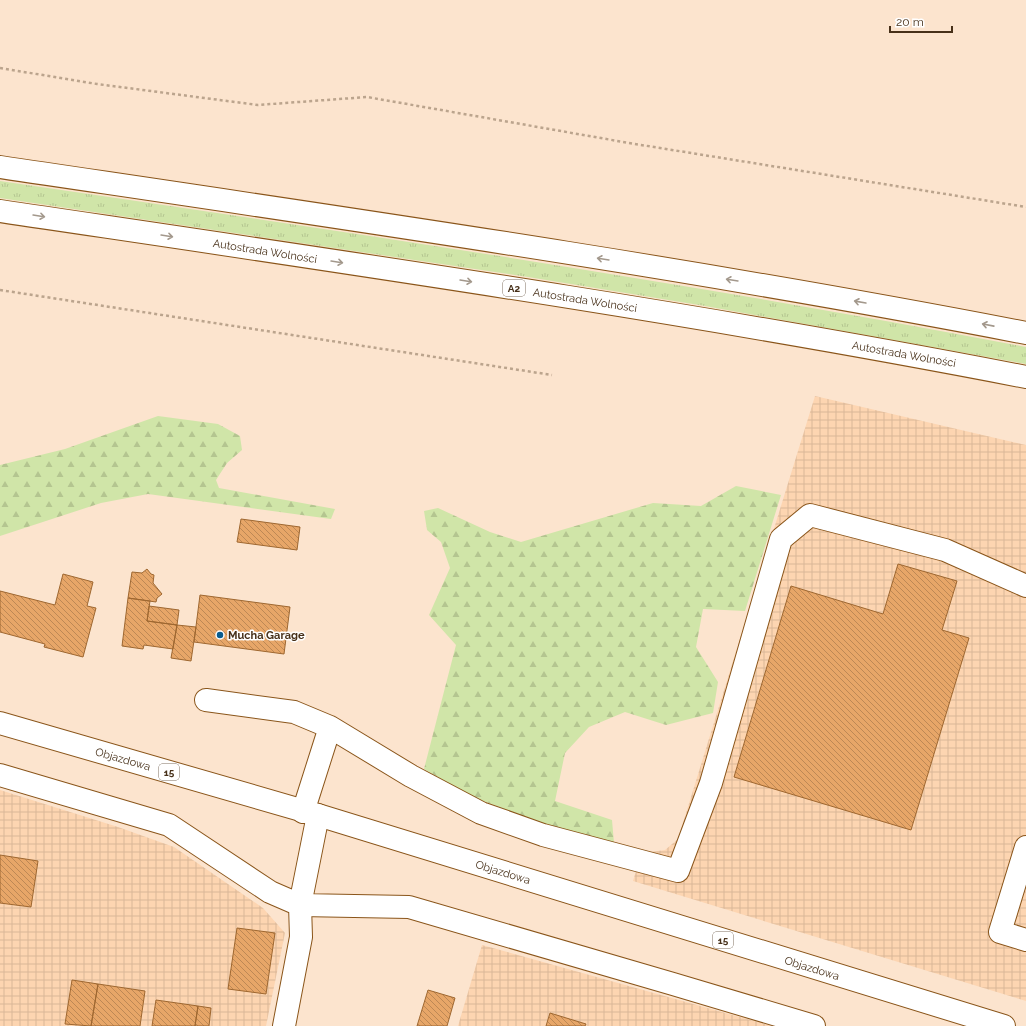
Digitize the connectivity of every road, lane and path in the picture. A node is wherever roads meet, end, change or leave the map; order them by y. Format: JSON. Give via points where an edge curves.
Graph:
{"nodes":[{"id":1,"x":0,"y":68,"type":"edge"},
{"id":2,"x":0,"y":167,"type":"edge"},
{"id":3,"x":1026,"y":207,"type":"edge"},
{"id":4,"x":0,"y":211,"type":"edge"},
{"id":5,"x":0,"y":290,"type":"edge"},
{"id":6,"x":1026,"y":333,"type":"edge"},
{"id":7,"x":552,"y":375,"type":"dead end"},
{"id":8,"x":1026,"y":377,"type":"edge"},
{"id":9,"x":1026,"y":586,"type":"edge"},
{"id":10,"x":206,"y":700,"type":"dead end"},
{"id":11,"x":0,"y":723,"type":"edge"},
{"id":12,"x":330,"y":726,"type":"junction"},
{"id":13,"x":0,"y":774,"type":"edge"},
{"id":14,"x":311,"y":813,"type":"junction"},
{"id":15,"x":1026,"y":847,"type":"edge"},
{"id":16,"x":300,"y":905,"type":"junction"},
{"id":17,"x":1026,"y":940,"type":"edge"},
{"id":18,"x":284,"y":1026,"type":"edge"},
{"id":19,"x":814,"y":1026,"type":"edge"},
{"id":20,"x":1004,"y":1026,"type":"edge"}],
"edges":[{"from":1,"to":3,"type":"path","via":[[97,84],[258,105],[367,97],[629,143]]},
{"from":6,"to":2,"type":"main road","one_way":true,"via":[[567,253]]},
{"from":4,"to":8,"type":"main road","name":"Autostrada Wolności","number":"A2","one_way":true,"via":[[556,295],[775,331]]},
{"from":5,"to":7,"type":"path"},
{"from":9,"to":12,"type":"main road","via":[[946,550],[810,515],[781,539],[711,783],[678,871],[543,835],[481,813],[411,776]]},
{"from":10,"to":12,"type":"main road","via":[[294,712]]},
{"from":11,"to":14,"type":"main road","name":"Objazdowa","number":"15"},
{"from":12,"to":14,"type":"main road"},
{"from":13,"to":16,"type":"main road","via":[[169,825],[270,892]]},
{"from":14,"to":16,"type":"main road"},
{"from":14,"to":20,"type":"main road","name":"Objazdowa","number":"15"},
{"from":15,"to":17,"type":"main road","via":[[1000,932]]},
{"from":16,"to":18,"type":"main road","via":[[301,937]]},
{"from":16,"to":19,"type":"main road","via":[[409,907]]}]}
